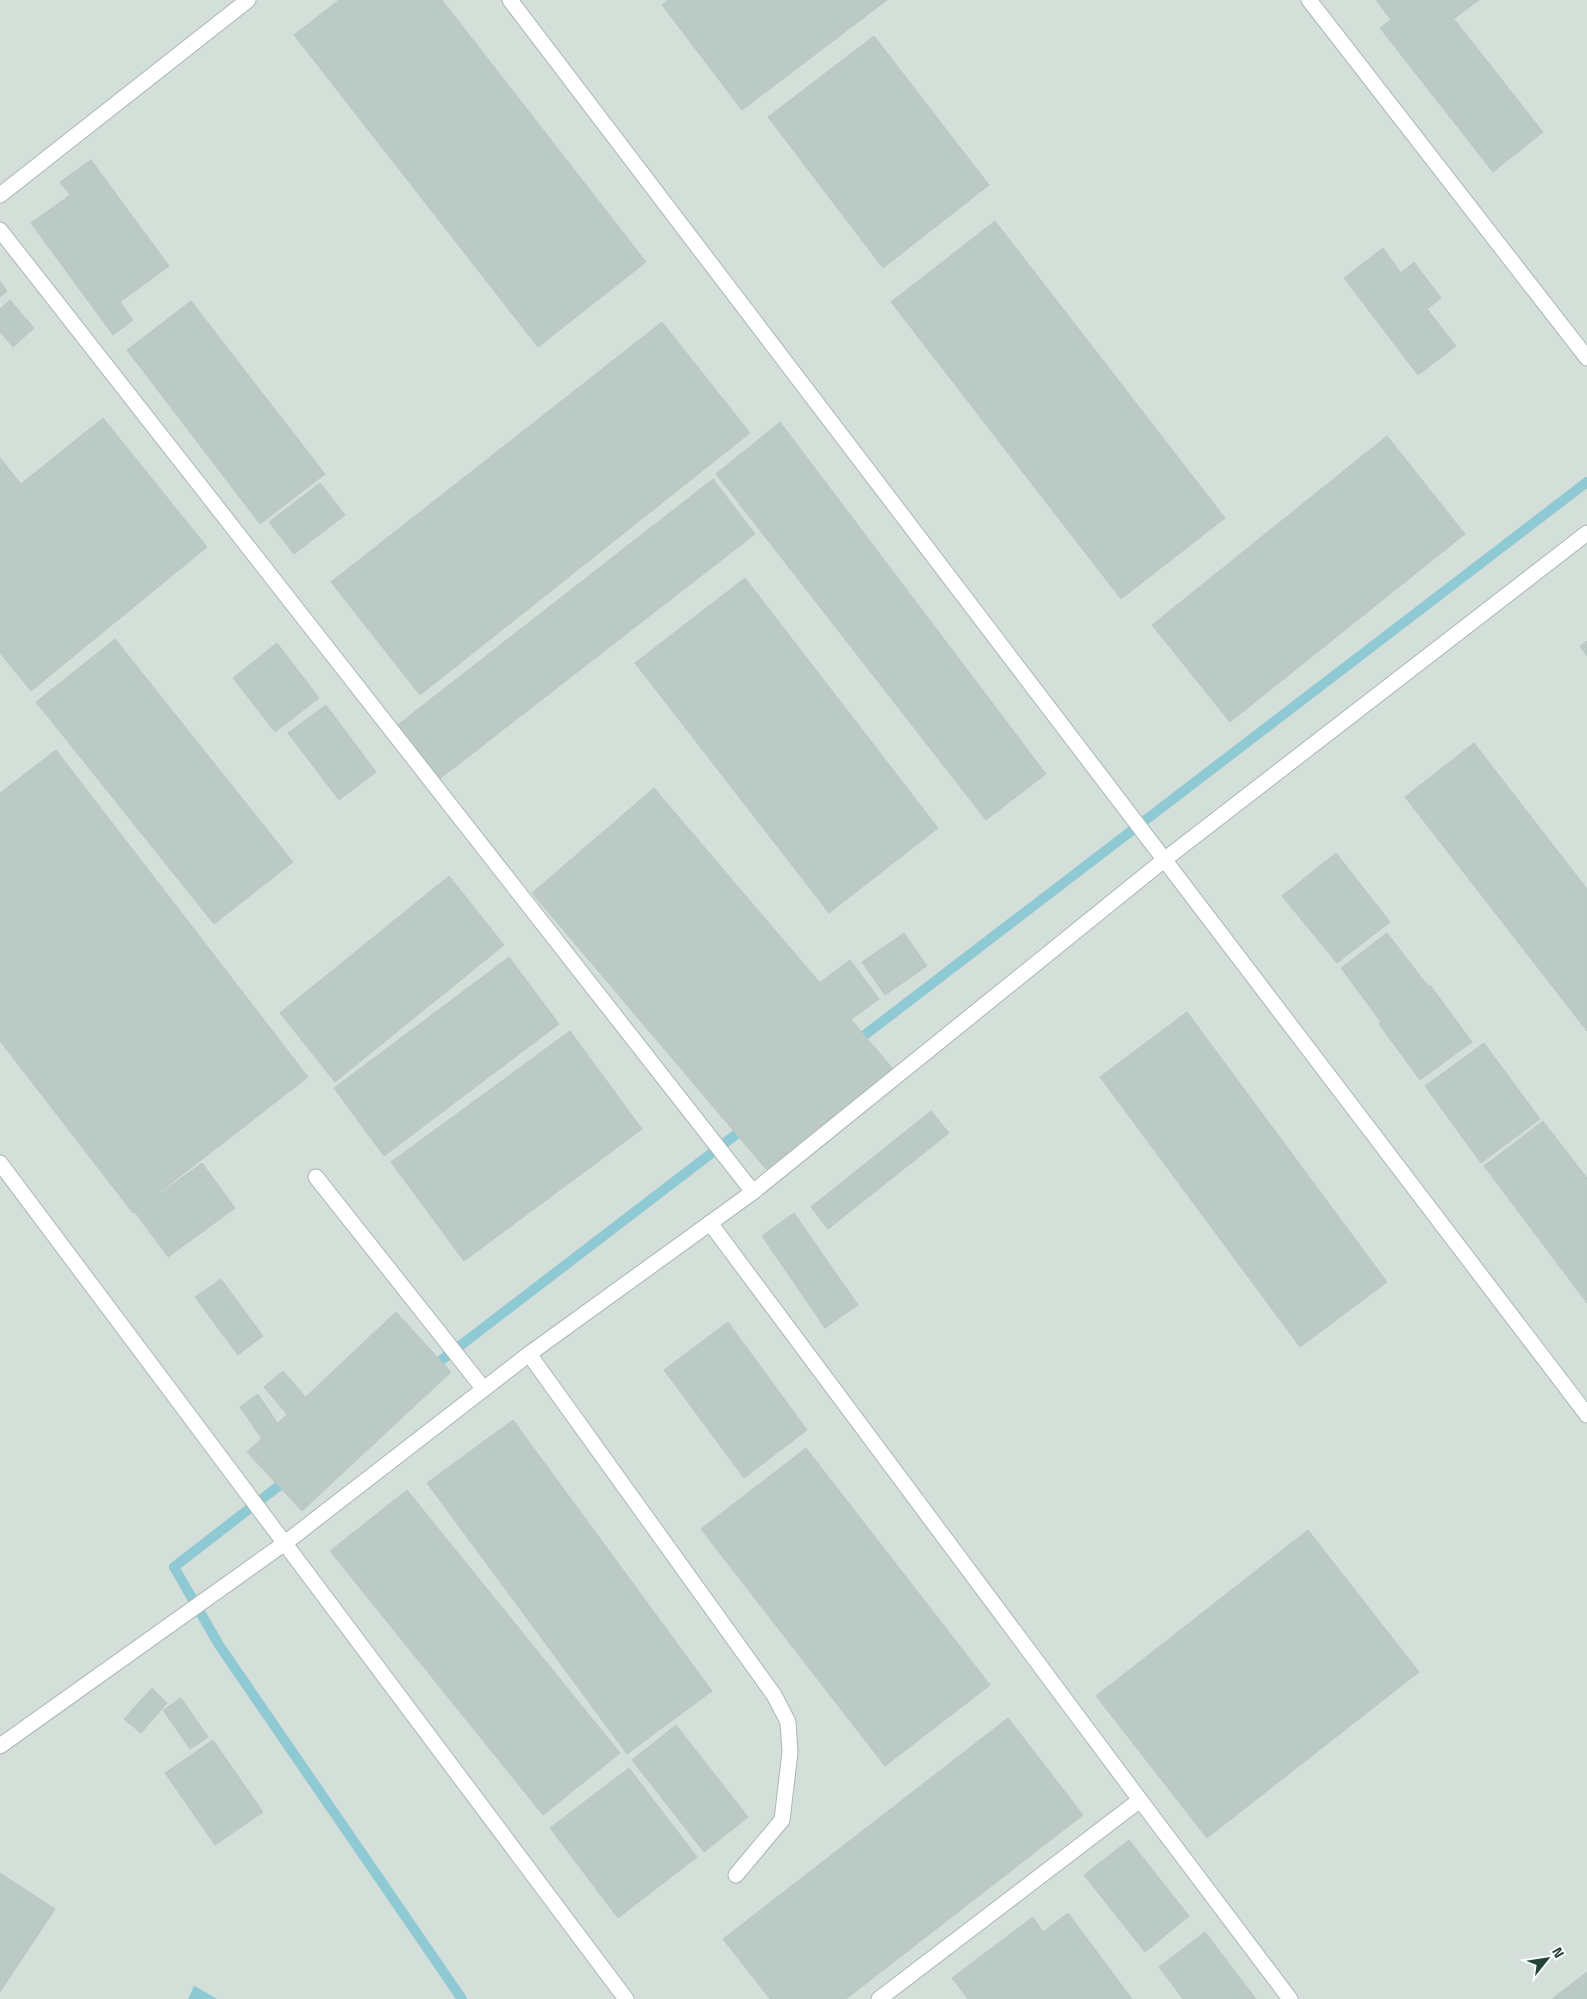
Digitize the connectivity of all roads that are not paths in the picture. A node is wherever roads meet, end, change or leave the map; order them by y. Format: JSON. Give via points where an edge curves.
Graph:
{"nodes":[{"id":1,"x":248,"y":0,"type":"edge"},
{"id":2,"x":510,"y":0,"type":"edge"},
{"id":3,"x":1309,"y":0,"type":"edge"},
{"id":4,"x":0,"y":195,"type":"edge"},
{"id":5,"x":0,"y":230,"type":"edge"},
{"id":6,"x":1587,"y":358,"type":"edge"},
{"id":7,"x":1587,"y":533,"type":"edge"},
{"id":8,"x":1164,"y":860,"type":"junction"},
{"id":9,"x":0,"y":1163,"type":"edge"},
{"id":10,"x":316,"y":1177,"type":"dead end"},
{"id":11,"x":753,"y":1192,"type":"junction"},
{"id":12,"x":710,"y":1224,"type":"junction"},
{"id":13,"x":529,"y":1354,"type":"junction"},
{"id":14,"x":483,"y":1388,"type":"junction"},
{"id":15,"x":1587,"y":1415,"type":"edge"},
{"id":16,"x":284,"y":1543,"type":"junction"},
{"id":17,"x":0,"y":1746,"type":"edge"},
{"id":18,"x":1140,"y":1800,"type":"junction"},
{"id":19,"x":736,"y":1875,"type":"dead end"},
{"id":20,"x":626,"y":1999,"type":"edge"},
{"id":21,"x":879,"y":1999,"type":"edge"},
{"id":22,"x":1290,"y":1999,"type":"edge"}],
"edges":[{"from":1,"to":4,"type":"street"},
{"from":2,"to":8,"type":"street"},
{"from":3,"to":6,"type":"street"},
{"from":5,"to":11,"type":"street"},
{"from":7,"to":8,"type":"street"},
{"from":8,"to":11,"type":"street"},
{"from":8,"to":15,"type":"street"},
{"from":9,"to":16,"type":"street"},
{"from":10,"to":14,"type":"street"},
{"from":11,"to":12,"type":"street"},
{"from":12,"to":13,"type":"street"},
{"from":12,"to":18,"type":"street"},
{"from":13,"to":14,"type":"street"},
{"from":13,"to":19,"type":"street","via":[[774,1695],[788,1722],[790,1752],[782,1820]]},
{"from":14,"to":16,"type":"street"},
{"from":16,"to":17,"type":"street"},
{"from":16,"to":20,"type":"street"},
{"from":18,"to":21,"type":"street"},
{"from":18,"to":22,"type":"street"}]}
